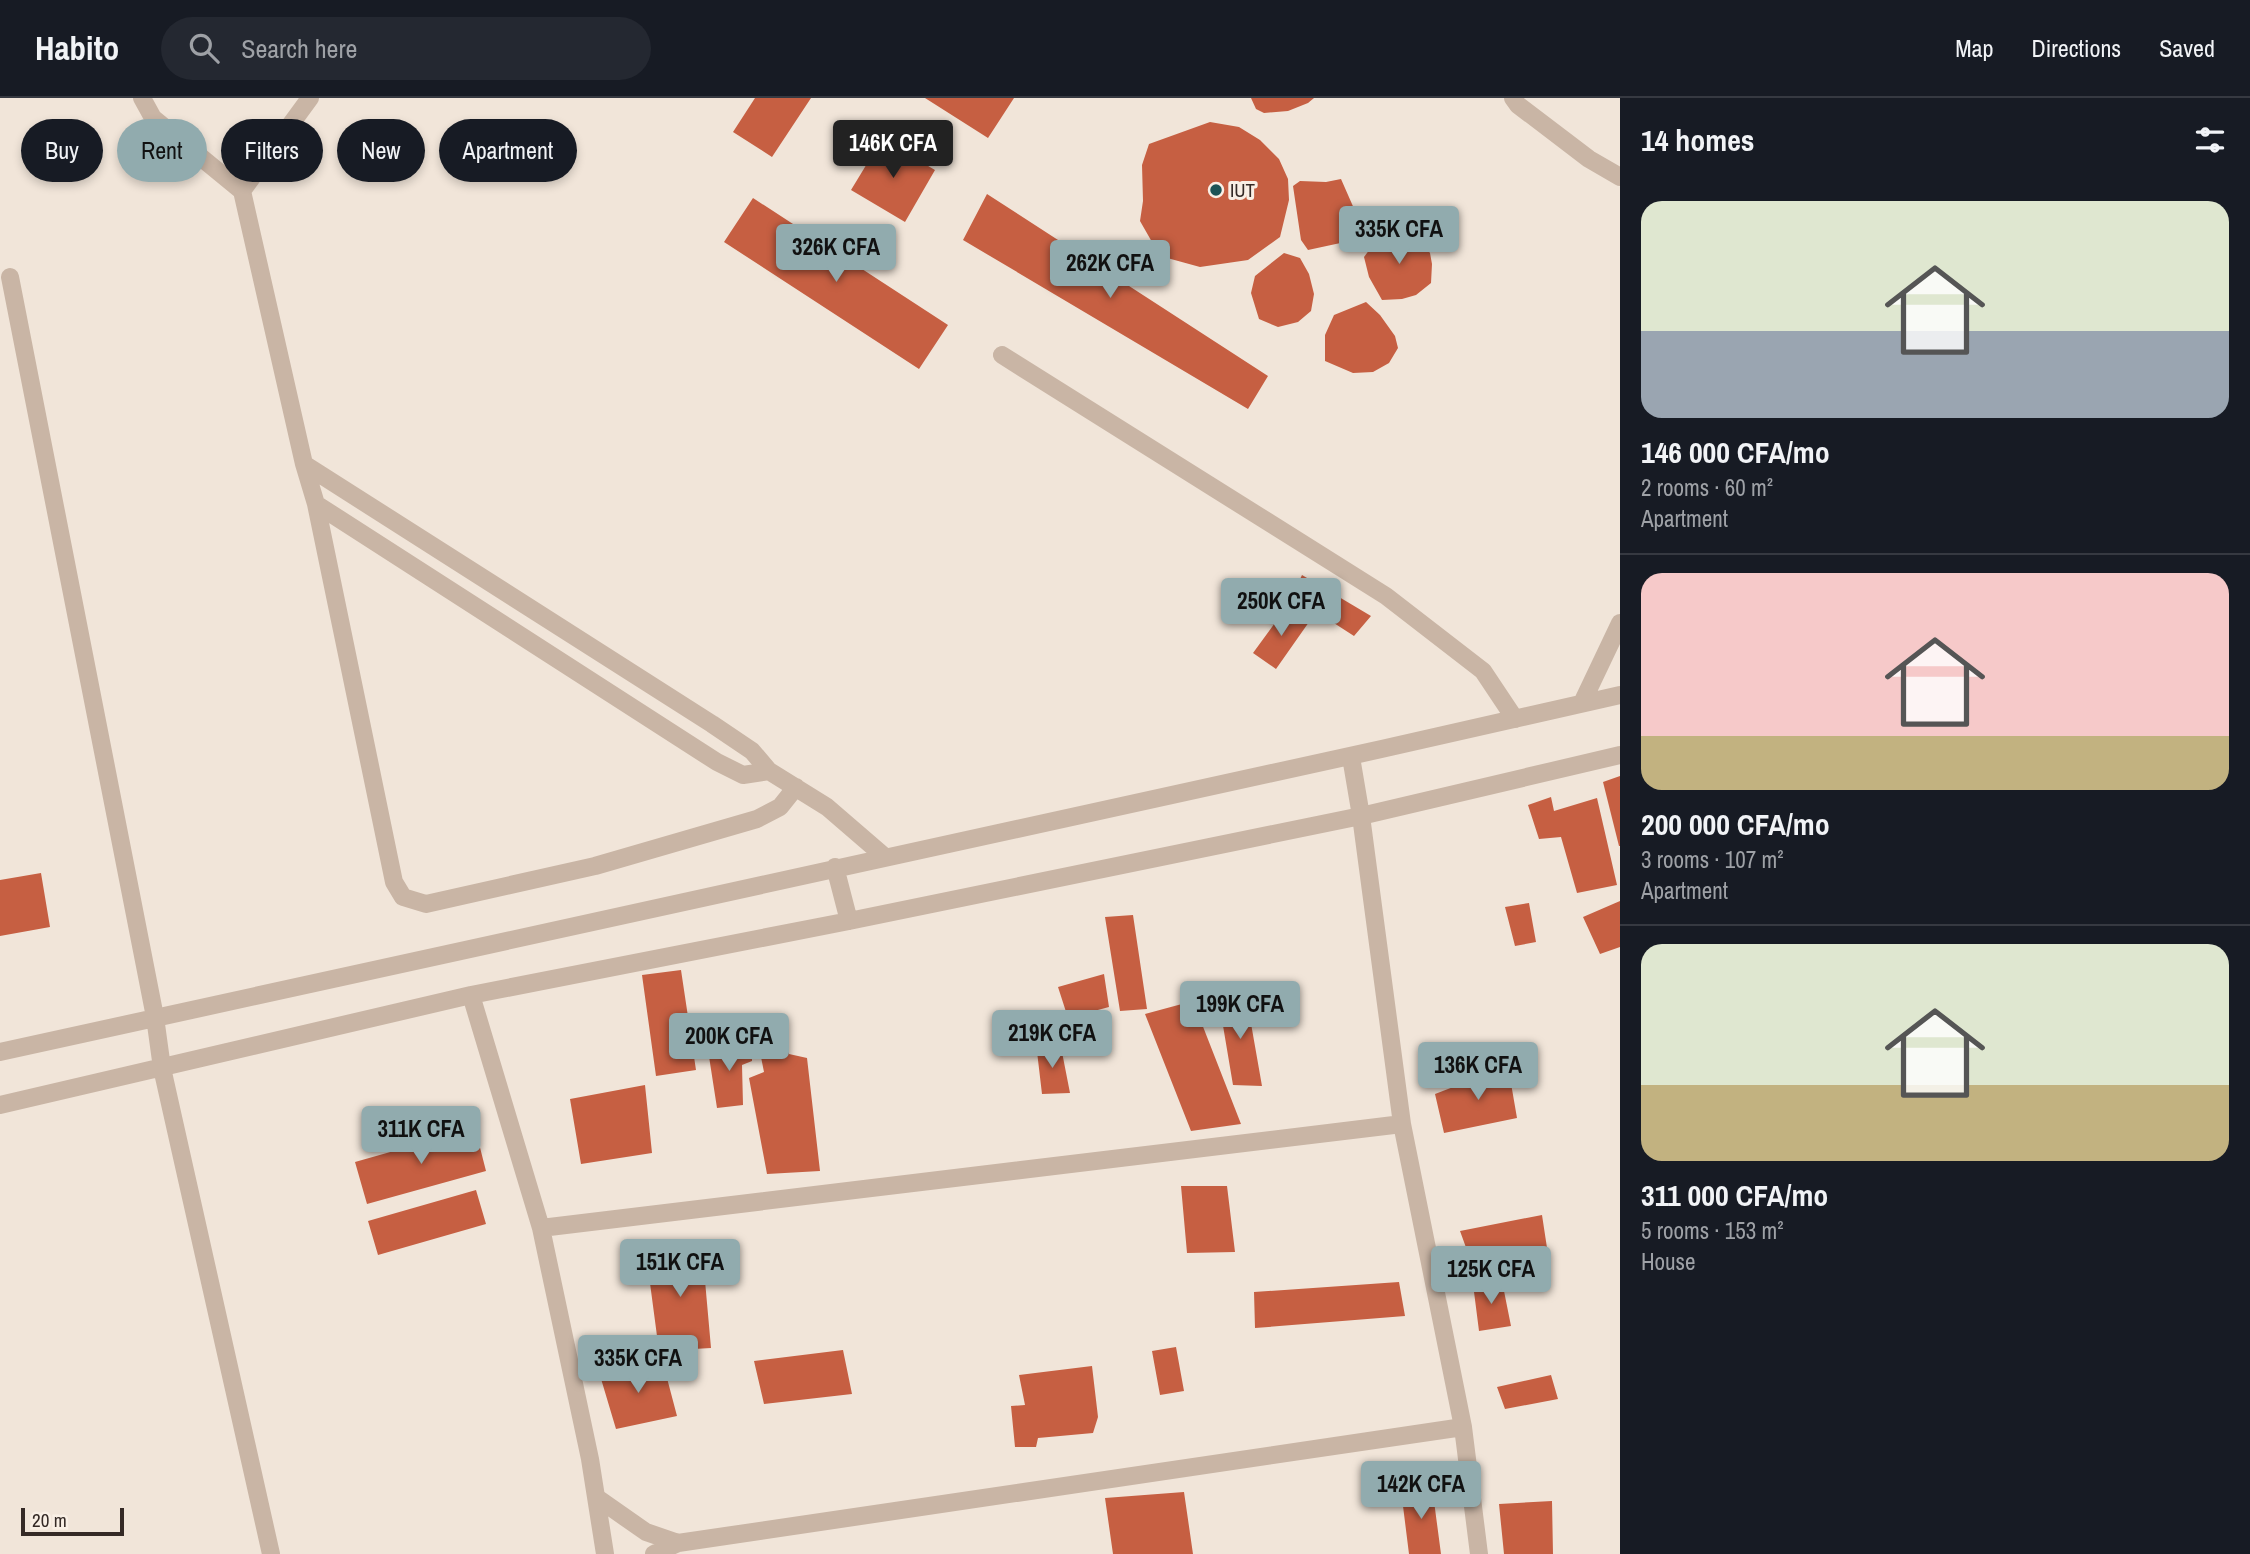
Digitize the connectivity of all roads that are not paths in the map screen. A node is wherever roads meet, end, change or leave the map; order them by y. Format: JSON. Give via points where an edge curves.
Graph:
{"nodes":[{"id":1,"x":142,"y":98,"type":"edge"},
{"id":2,"x":310,"y":98,"type":"edge"},
{"id":3,"x":1513,"y":98,"type":"edge"},
{"id":4,"x":1620,"y":177,"type":"edge"},
{"id":5,"x":242,"y":191,"type":"junction"},
{"id":6,"x":10,"y":278,"type":"dead end"},
{"id":7,"x":1003,"y":355,"type":"dead end"},
{"id":8,"x":304,"y":464,"type":"junction"},
{"id":9,"x":316,"y":504,"type":"junction"},
{"id":10,"x":1620,"y":623,"type":"edge"},
{"id":11,"x":1620,"y":695,"type":"edge"},
{"id":12,"x":1582,"y":703,"type":"junction"},
{"id":13,"x":1515,"y":719,"type":"junction"},
{"id":14,"x":1620,"y":755,"type":"edge"},
{"id":15,"x":1351,"y":757,"type":"junction"},
{"id":16,"x":769,"y":771,"type":"junction"},
{"id":17,"x":796,"y":787,"type":"junction"},
{"id":18,"x":1361,"y":816,"type":"junction"},
{"id":19,"x":885,"y":857,"type":"junction"},
{"id":20,"x":835,"y":867,"type":"junction"},
{"id":21,"x":849,"y":921,"type":"junction"},
{"id":22,"x":471,"y":995,"type":"junction"},
{"id":23,"x":155,"y":1017,"type":"junction"},
{"id":24,"x":0,"y":1052,"type":"edge"},
{"id":25,"x":163,"y":1068,"type":"junction"},
{"id":26,"x":0,"y":1105,"type":"edge"},
{"id":27,"x":1402,"y":1124,"type":"junction"},
{"id":28,"x":541,"y":1228,"type":"junction"},
{"id":29,"x":1463,"y":1427,"type":"junction"},
{"id":30,"x":596,"y":1497,"type":"junction"},
{"id":31,"x":678,"y":1543,"type":"junction"},
{"id":32,"x":271,"y":1554,"type":"edge"},
{"id":33,"x":606,"y":1554,"type":"edge"},
{"id":34,"x":654,"y":1554,"type":"edge"},
{"id":35,"x":1479,"y":1554,"type":"edge"}],
"edges":[{"from":1,"to":5,"type":"street","via":[[153,118]]},
{"from":2,"to":5,"type":"street"},
{"from":3,"to":4,"type":"street","via":[[1589,159]]},
{"from":5,"to":8,"type":"street"},
{"from":6,"to":23,"type":"street"},
{"from":7,"to":13,"type":"street","via":[[1386,596],[1483,671]]},
{"from":8,"to":9,"type":"street"},
{"from":8,"to":16,"type":"street","via":[[712,723],[752,751]]},
{"from":9,"to":16,"type":"street","via":[[717,762],[743,775]]},
{"from":9,"to":17,"type":"street","via":[[394,882],[403,897],[426,904],[595,866],[757,818],[780,807]]},
{"from":10,"to":12,"type":"street"},
{"from":11,"to":12,"type":"street"},
{"from":12,"to":13,"type":"street"},
{"from":13,"to":15,"type":"street"},
{"from":14,"to":18,"type":"street"},
{"from":15,"to":18,"type":"street"},
{"from":15,"to":19,"type":"street"},
{"from":16,"to":17,"type":"street"},
{"from":17,"to":19,"type":"street"},
{"from":18,"to":21,"type":"street"},
{"from":18,"to":27,"type":"street"},
{"from":19,"to":20,"type":"street"},
{"from":20,"to":21,"type":"street"},
{"from":20,"to":23,"type":"street"},
{"from":21,"to":22,"type":"street"},
{"from":22,"to":25,"type":"street"},
{"from":22,"to":28,"type":"street"},
{"from":23,"to":24,"type":"street"},
{"from":23,"to":25,"type":"street"},
{"from":25,"to":26,"type":"street"},
{"from":25,"to":32,"type":"street"},
{"from":27,"to":28,"type":"street"},
{"from":27,"to":29,"type":"street"},
{"from":28,"to":30,"type":"street"},
{"from":29,"to":31,"type":"street"},
{"from":29,"to":35,"type":"street"},
{"from":30,"to":31,"type":"street","via":[[646,1532]]},
{"from":30,"to":33,"type":"street"},
{"from":31,"to":34,"type":"street"}]}
